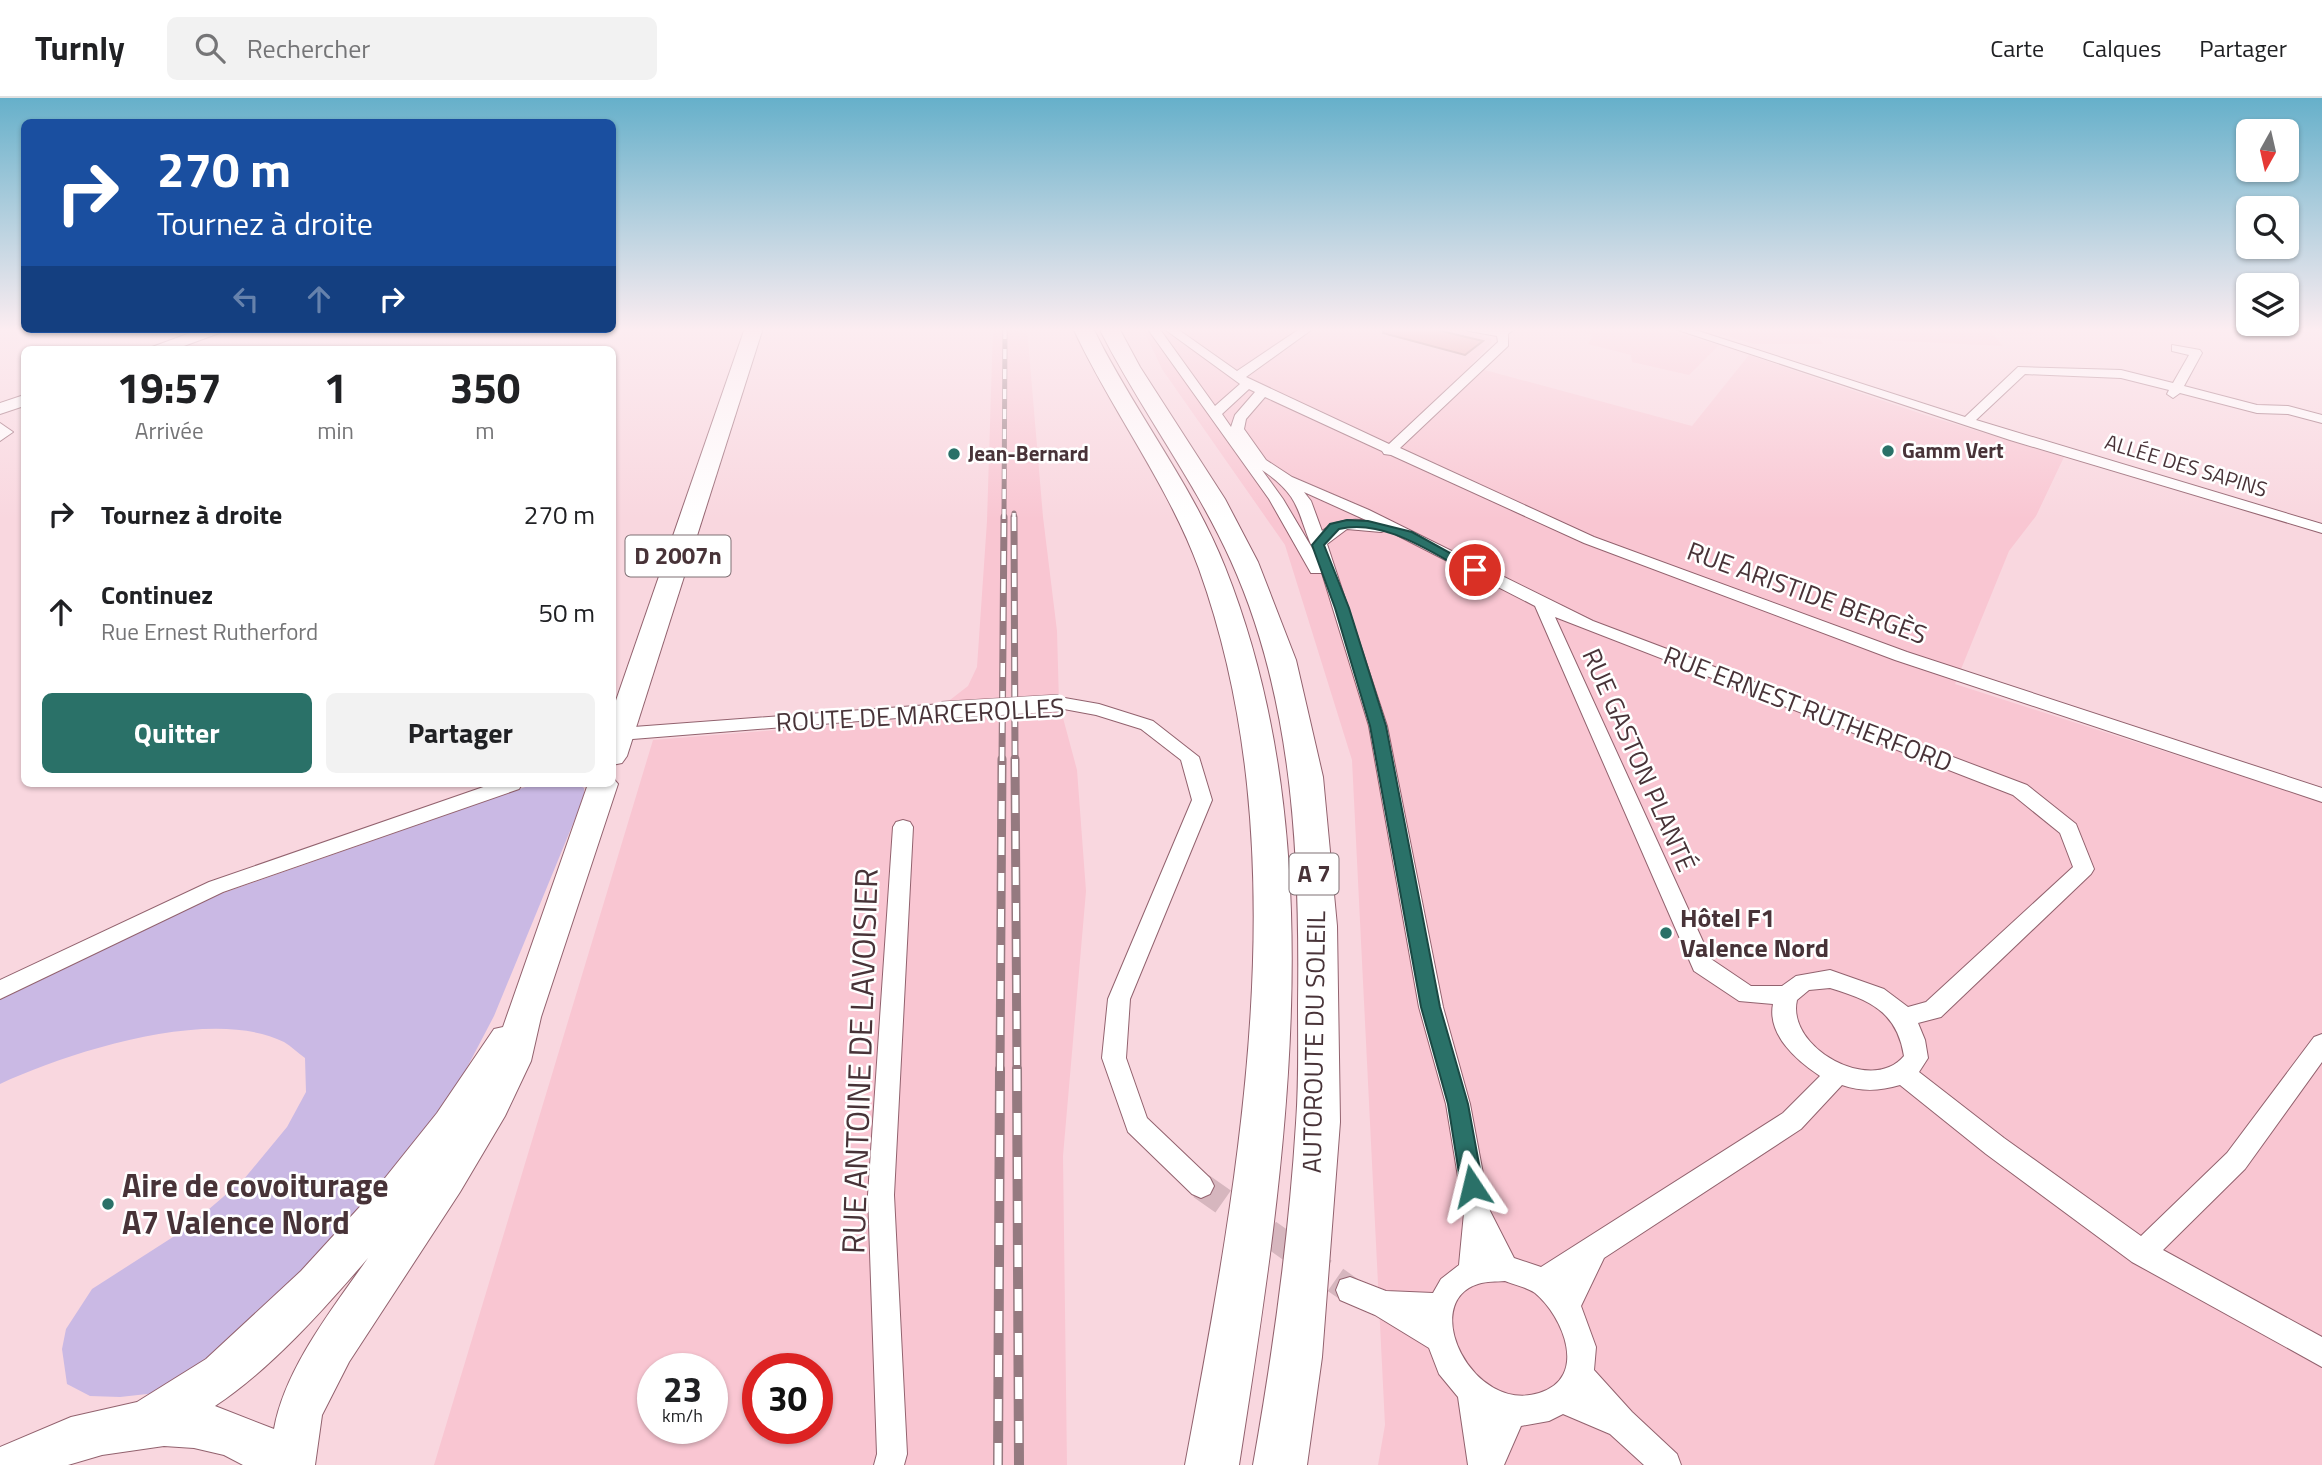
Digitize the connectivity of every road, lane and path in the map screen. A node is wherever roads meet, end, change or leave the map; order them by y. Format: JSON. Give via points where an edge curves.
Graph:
{"nodes":[{"id":1,"x":732,"y":392,"type":"edge"},
{"id":2,"x":1116,"y":392,"type":"edge"},
{"id":3,"x":1145,"y":392,"type":"edge"},
{"id":4,"x":1198,"y":392,"type":"edge"},
{"id":5,"x":1232,"y":392,"type":"edge"},
{"id":6,"x":1262,"y":392,"type":"edge"},
{"id":7,"x":1265,"y":392,"type":"edge"},
{"id":8,"x":1451,"y":392,"type":"edge"},
{"id":9,"x":1877,"y":392,"type":"edge"},
{"id":10,"x":1999,"y":392,"type":"edge"},
{"id":11,"x":2179,"y":392,"type":"edge"},
{"id":12,"x":21,"y":401,"type":"edge"},
{"id":13,"x":1288,"y":403,"type":"junction"},
{"id":14,"x":0,"y":409,"type":"edge"},
{"id":15,"x":1247,"y":411,"type":"junction"},
{"id":16,"x":1214,"y":414,"type":"junction"},
{"id":17,"x":2322,"y":419,"type":"edge"},
{"id":18,"x":1968,"y":421,"type":"junction"},
{"id":19,"x":0,"y":427,"type":"edge"},
{"id":20,"x":0,"y":437,"type":"edge"},
{"id":21,"x":1389,"y":451,"type":"junction"},
{"id":22,"x":1287,"y":480,"type":"junction"},
{"id":23,"x":1276,"y":499,"type":"junction"},
{"id":24,"x":1311,"y":517,"type":"junction"},
{"id":25,"x":1352,"y":517,"type":"junction"},
{"id":26,"x":2322,"y":529,"type":"edge"},
{"id":27,"x":1296,"y":535,"type":"junction"},
{"id":28,"x":1318,"y":545,"type":"junction"},
{"id":29,"x":1542,"y":605,"type":"junction"},
{"id":30,"x":1342,"y":608,"type":"junction"},
{"id":31,"x":618,"y":731,"type":"edge"},
{"id":32,"x":503,"y":787,"type":"edge"},
{"id":33,"x":597,"y":788,"type":"edge"},
{"id":34,"x":2322,"y":795,"type":"edge"},
{"id":35,"x":903,"y":827,"type":"dead end"},
{"id":36,"x":0,"y":990,"type":"edge"},
{"id":37,"x":1786,"y":995,"type":"junction"},
{"id":38,"x":523,"y":1017,"type":"junction"},
{"id":39,"x":1903,"y":1017,"type":"junction"},
{"id":40,"x":2322,"y":1044,"type":"edge"},
{"id":41,"x":1838,"y":1073,"type":"junction"},
{"id":42,"x":1903,"y":1073,"type":"junction"},
{"id":43,"x":1201,"y":1186,"type":"tunnel mouth"},
{"id":44,"x":1477,"y":1213,"type":"junction"},
{"id":45,"x":1594,"y":1249,"type":"junction"},
{"id":46,"x":2142,"y":1253,"type":"junction"},
{"id":47,"x":1506,"y":1268,"type":"junction"},
{"id":48,"x":1472,"y":1272,"type":"junction"},
{"id":49,"x":1543,"y":1283,"type":"junction"},
{"id":50,"x":1350,"y":1290,"type":"tunnel mouth"},
{"id":51,"x":1385,"y":1305,"type":"junction"},
{"id":52,"x":1567,"y":1305,"type":"junction"},
{"id":53,"x":1439,"y":1307,"type":"junction"},
{"id":54,"x":1438,"y":1338,"type":"junction"},
{"id":55,"x":2322,"y":1353,"type":"edge"},
{"id":56,"x":1572,"y":1388,"type":"junction"},
{"id":57,"x":1472,"y":1393,"type":"junction"},
{"id":58,"x":1512,"y":1410,"type":"junction"},
{"id":59,"x":146,"y":1423,"type":"junction"},
{"id":60,"x":15,"y":1465,"type":"edge"},
{"id":61,"x":276,"y":1465,"type":"edge"},
{"id":62,"x":291,"y":1465,"type":"edge"},
{"id":63,"x":889,"y":1465,"type":"edge"},
{"id":64,"x":1212,"y":1465,"type":"edge"},
{"id":65,"x":1280,"y":1465,"type":"edge"},
{"id":66,"x":1486,"y":1465,"type":"edge"},
{"id":67,"x":1666,"y":1465,"type":"edge"}],
"edges":[{"from":1,"to":31,"type":"main road","number":"D 2007n"},
{"from":2,"to":64,"type":"highway","name":"AUTOROUTE DU SOLEIL","number":"A 7","via":[[1182,503],[1212,565],[1242,662],[1264,779],[1271,925],[1264,1108],[1238,1318]]},
{"from":3,"to":65,"type":"highway","name":"AUTOROUTE DU SOLEIL","number":"A 7","via":[[1212,499],[1245,562],[1281,660],[1306,777],[1318,926],[1318,1122],[1297,1357]]},
{"from":4,"to":16,"type":"street"},
{"from":5,"to":16,"type":"street"},
{"from":6,"to":15,"type":"street"},
{"from":7,"to":13,"type":"street","name":"RUE ARISTIDE BERGÈS"},
{"from":8,"to":21,"type":"street"},
{"from":9,"to":18,"type":"street","name":"ALLÉE DES SAPINS"},
{"from":10,"to":18,"type":"street"},
{"from":11,"to":17,"type":"street"},
{"from":12,"to":14,"type":"main road"},
{"from":13,"to":15,"type":"street"},
{"from":13,"to":21,"type":"street","name":"RUE ARISTIDE BERGÈS"},
{"from":15,"to":22,"type":"street","via":[[1237,429],[1244,442],[1261,463]]},
{"from":16,"to":23,"type":"street"},
{"from":18,"to":26,"type":"street","name":"ALLÉE DES SAPINS"},
{"from":19,"to":20,"type":"street","via":[[6,432]]},
{"from":21,"to":34,"type":"street","name":"RUE ARISTIDE BERGÈS","via":[[1589,540],[1891,652]]},
{"from":22,"to":24,"type":"street"},
{"from":22,"to":25,"type":"street","name":"RUE ERNEST RUTHERFORD"},
{"from":23,"to":24,"type":"street"},
{"from":23,"to":27,"type":"street"},
{"from":24,"to":25,"type":"street","via":[[1335,510]]},
{"from":24,"to":27,"type":"street"},
{"from":24,"to":28,"type":"street"},
{"from":25,"to":28,"type":"street","via":[[1335,526]]},
{"from":25,"to":29,"type":"street","name":"RUE ERNEST RUTHERFORD","via":[[1408,535]]},
{"from":27,"to":30,"type":"street","via":[[1331,599]]},
{"from":28,"to":30,"type":"street"},
{"from":29,"to":37,"type":"street","name":"RUE GASTON PLANTÉ","via":[[1702,965],[1747,995]]},
{"from":29,"to":39,"type":"street","name":"RUE ERNEST RUTHERFORD","via":[[2020,790],[2069,829],[2084,869],[1933,1010]]},
{"from":30,"to":44,"type":"street","via":[[1378,726],[1431,1007],[1458,1104]]},
{"from":31,"to":43,"type":"street","name":"ROUTE DE MARCEROLLES","bridge":true,"via":[[1059,703],[1147,725],[1191,757],[1202,800],[1119,999],[1114,1058],[1137,1124]]},
{"from":32,"to":36,"type":"street","via":[[216,887]]},
{"from":33,"to":38,"type":"main road"},
{"from":35,"to":63,"type":"street","name":"RUE ANTOINE DE LAVOISIER","via":[[881,1195]]},
{"from":37,"to":39,"type":"street","via":[[1804,982],[1830,979],[1880,997]]},
{"from":37,"to":41,"type":"street","via":[[1782,1014],[1790,1036],[1810,1057]]},
{"from":38,"to":59,"type":"main road","via":[[451,1125],[316,1286],[222,1375]]},
{"from":38,"to":62,"type":"main road","via":[[512,1061],[492,1104],[333,1346],[300,1411]]},
{"from":39,"to":42,"type":"street","via":[[1914,1037],[1916,1058]]},
{"from":40,"to":46,"type":"street","via":[[2236,1161]]},
{"from":41,"to":42,"type":"street","via":[[1874,1081]]},
{"from":41,"to":45,"type":"street","via":[[1792,1121]]},
{"from":42,"to":46,"type":"street"},
{"from":44,"to":47,"type":"street"},
{"from":44,"to":48,"type":"street"},
{"from":45,"to":49,"type":"street"},
{"from":45,"to":52,"type":"street"},
{"from":46,"to":55,"type":"street"},
{"from":47,"to":48,"type":"street"},
{"from":47,"to":49,"type":"street"},
{"from":48,"to":53,"type":"street","via":[[1451,1286]]},
{"from":49,"to":52,"type":"street"},
{"from":50,"to":51,"type":"street"},
{"from":51,"to":53,"type":"street"},
{"from":51,"to":54,"type":"street"},
{"from":52,"to":56,"type":"street","via":[[1583,1340]]},
{"from":53,"to":54,"type":"street"},
{"from":54,"to":57,"type":"street","via":[[1451,1370]]},
{"from":56,"to":58,"type":"street","via":[[1542,1409]]},
{"from":56,"to":67,"type":"street","via":[[1621,1423]]},
{"from":57,"to":58,"type":"street"},
{"from":57,"to":66,"type":"street"},
{"from":58,"to":66,"type":"street"},
{"from":59,"to":60,"type":"main road","via":[[85,1436]]},
{"from":59,"to":61,"type":"main road","via":[[206,1425],[255,1444]]}]}
